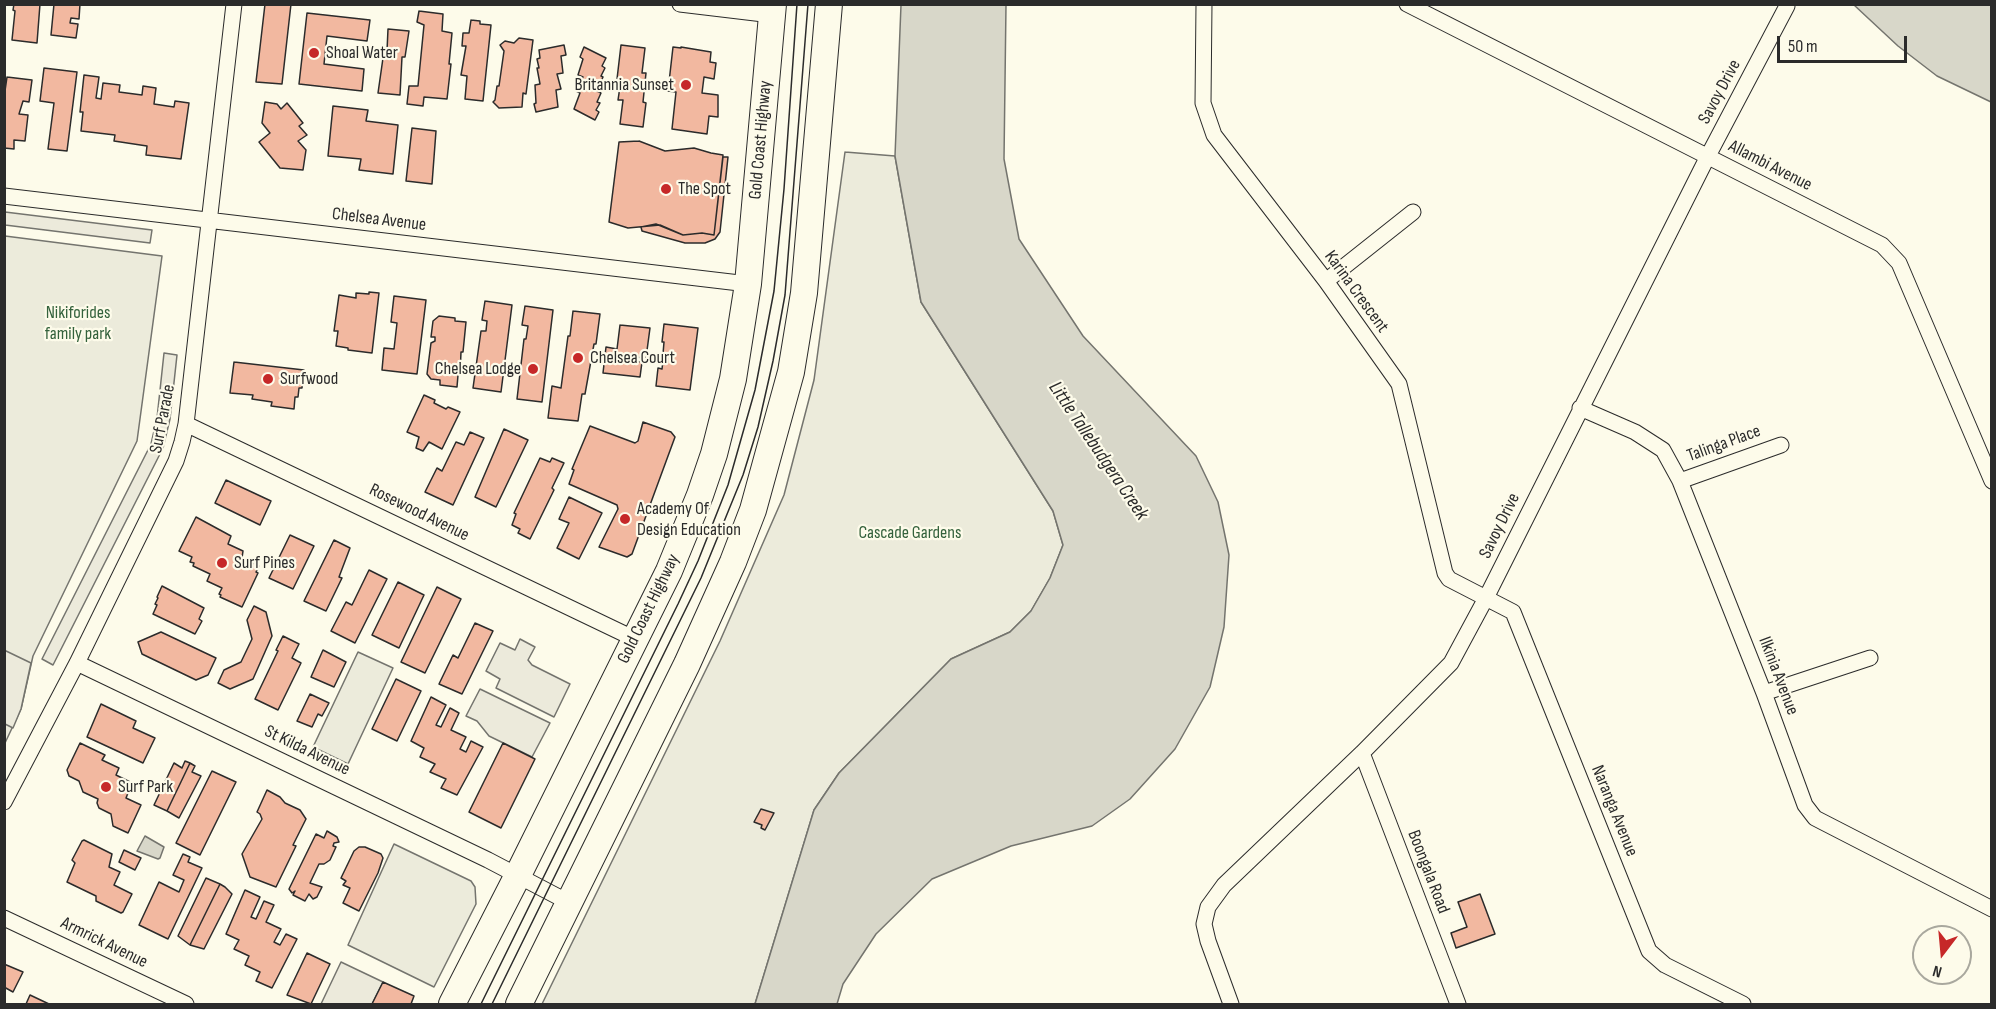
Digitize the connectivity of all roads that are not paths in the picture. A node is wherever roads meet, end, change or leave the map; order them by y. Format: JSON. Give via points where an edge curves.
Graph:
{"nodes":[{"id":1,"x":234,"y":4,"type":"edge"},
{"id":2,"x":680,"y":4,"type":"edge"},
{"id":3,"x":829,"y":4,"type":"edge"},
{"id":4,"x":1204,"y":4,"type":"edge"},
{"id":5,"x":1407,"y":4,"type":"edge"},
{"id":6,"x":1787,"y":6,"type":"dead end"},
{"id":7,"x":772,"y":10,"type":"edge"},
{"id":8,"x":1708,"y":156,"type":"junction"},
{"id":9,"x":4,"y":196,"type":"edge"},
{"id":10,"x":1413,"y":212,"type":"dead end"},
{"id":11,"x":209,"y":220,"type":"junction"},
{"id":12,"x":1326,"y":281,"type":"junction"},
{"id":13,"x":748,"y":284,"type":"junction"},
{"id":14,"x":1580,"y":408,"type":"junction"},
{"id":15,"x":186,"y":424,"type":"junction"},
{"id":16,"x":1781,"y":445,"type":"dead end"},
{"id":17,"x":1680,"y":481,"type":"junction"},
{"id":18,"x":1992,"y":482,"type":"edge"},
{"id":19,"x":1486,"y":598,"type":"junction"},
{"id":20,"x":635,"y":639,"type":"junction"},
{"id":21,"x":1870,"y":658,"type":"dead end"},
{"id":22,"x":77,"y":663,"type":"junction"},
{"id":23,"x":1764,"y":693,"type":"junction"},
{"id":24,"x":1362,"y":753,"type":"junction"},
{"id":25,"x":4,"y":802,"type":"edge"},
{"id":26,"x":518,"y":876,"type":"junction"},
{"id":27,"x":570,"y":903,"type":"junction"},
{"id":28,"x":1992,"y":909,"type":"edge"},
{"id":29,"x":4,"y":918,"type":"edge"},
{"id":30,"x":186,"y":1005,"type":"edge"},
{"id":31,"x":452,"y":1005,"type":"edge"},
{"id":32,"x":519,"y":1005,"type":"edge"},
{"id":33,"x":1231,"y":1005,"type":"edge"},
{"id":34,"x":1458,"y":1005,"type":"edge"},
{"id":35,"x":1743,"y":1005,"type":"edge"}],
"edges":[{"from":1,"to":11,"type":"street","name":"Surf Parade"},
{"from":2,"to":7,"type":"street"},
{"from":3,"to":27,"type":"highway","via":[[804,293],[791,372],[753,510],[687,664]]},
{"from":4,"to":12,"type":"street","name":"Karina Crescent","via":[[1203,103],[1214,135]]},
{"from":5,"to":8,"type":"street","name":"Allambi Avenue"},
{"from":6,"to":8,"type":"street","name":"Savoy Drive"},
{"from":7,"to":13,"type":"highway","name":"Gold Coast Highway"},
{"from":8,"to":14,"type":"street","name":"Savoy Drive"},
{"from":8,"to":18,"type":"street","name":"Allambi Avenue","via":[[1882,245],[1899,263]]},
{"from":9,"to":11,"type":"street","name":"Chelsea Avenue"},
{"from":10,"to":12,"type":"street"},
{"from":11,"to":13,"type":"street","name":"Chelsea Avenue"},
{"from":11,"to":15,"type":"street","name":"Surf Parade"},
{"from":12,"to":19,"type":"street","name":"Karina Crescent","via":[[1399,384],[1445,573],[1449,579]]},
{"from":13,"to":20,"type":"highway","name":"Gold Coast Highway","via":[[733,380],[714,454],[683,539]]},
{"from":14,"to":17,"type":"street","name":"Ilkinia Avenue","via":[[1635,432],[1663,450]]},
{"from":14,"to":19,"type":"street","name":"Savoy Drive"},
{"from":15,"to":20,"type":"street","name":"Rosewood Avenue"},
{"from":15,"to":22,"type":"street","name":"Surf Parade","via":[[176,461]]},
{"from":16,"to":17,"type":"street","name":"Talinga Place"},
{"from":17,"to":23,"type":"street","name":"Ilkinia Avenue"},
{"from":19,"to":24,"type":"street","name":"Savoy Drive","via":[[1451,663]]},
{"from":19,"to":35,"type":"street","name":"Naranga Avenue","via":[[1513,612],[1649,951],[1665,965]]},
{"from":20,"to":26,"type":"highway","name":"Gold Coast Highway"},
{"from":21,"to":23,"type":"street"},
{"from":22,"to":25,"type":"street","name":"Surf Parade"},
{"from":22,"to":26,"type":"street","name":"St Kilda Avenue"},
{"from":23,"to":28,"type":"street","name":"Ilkinia Avenue","via":[[1805,805],[1815,818]]},
{"from":24,"to":33,"type":"street","name":"Savoy Drive","via":[[1224,885],[1208,907],[1204,924]]},
{"from":24,"to":34,"type":"street","name":"Boongala Road"},
{"from":26,"to":27,"type":"street","name":"St Kilda Avenue"},
{"from":26,"to":31,"type":"highway","name":"Gold Coast Highway"},
{"from":27,"to":32,"type":"highway"},
{"from":29,"to":30,"type":"street","name":"Armrick Avenue"}]}
